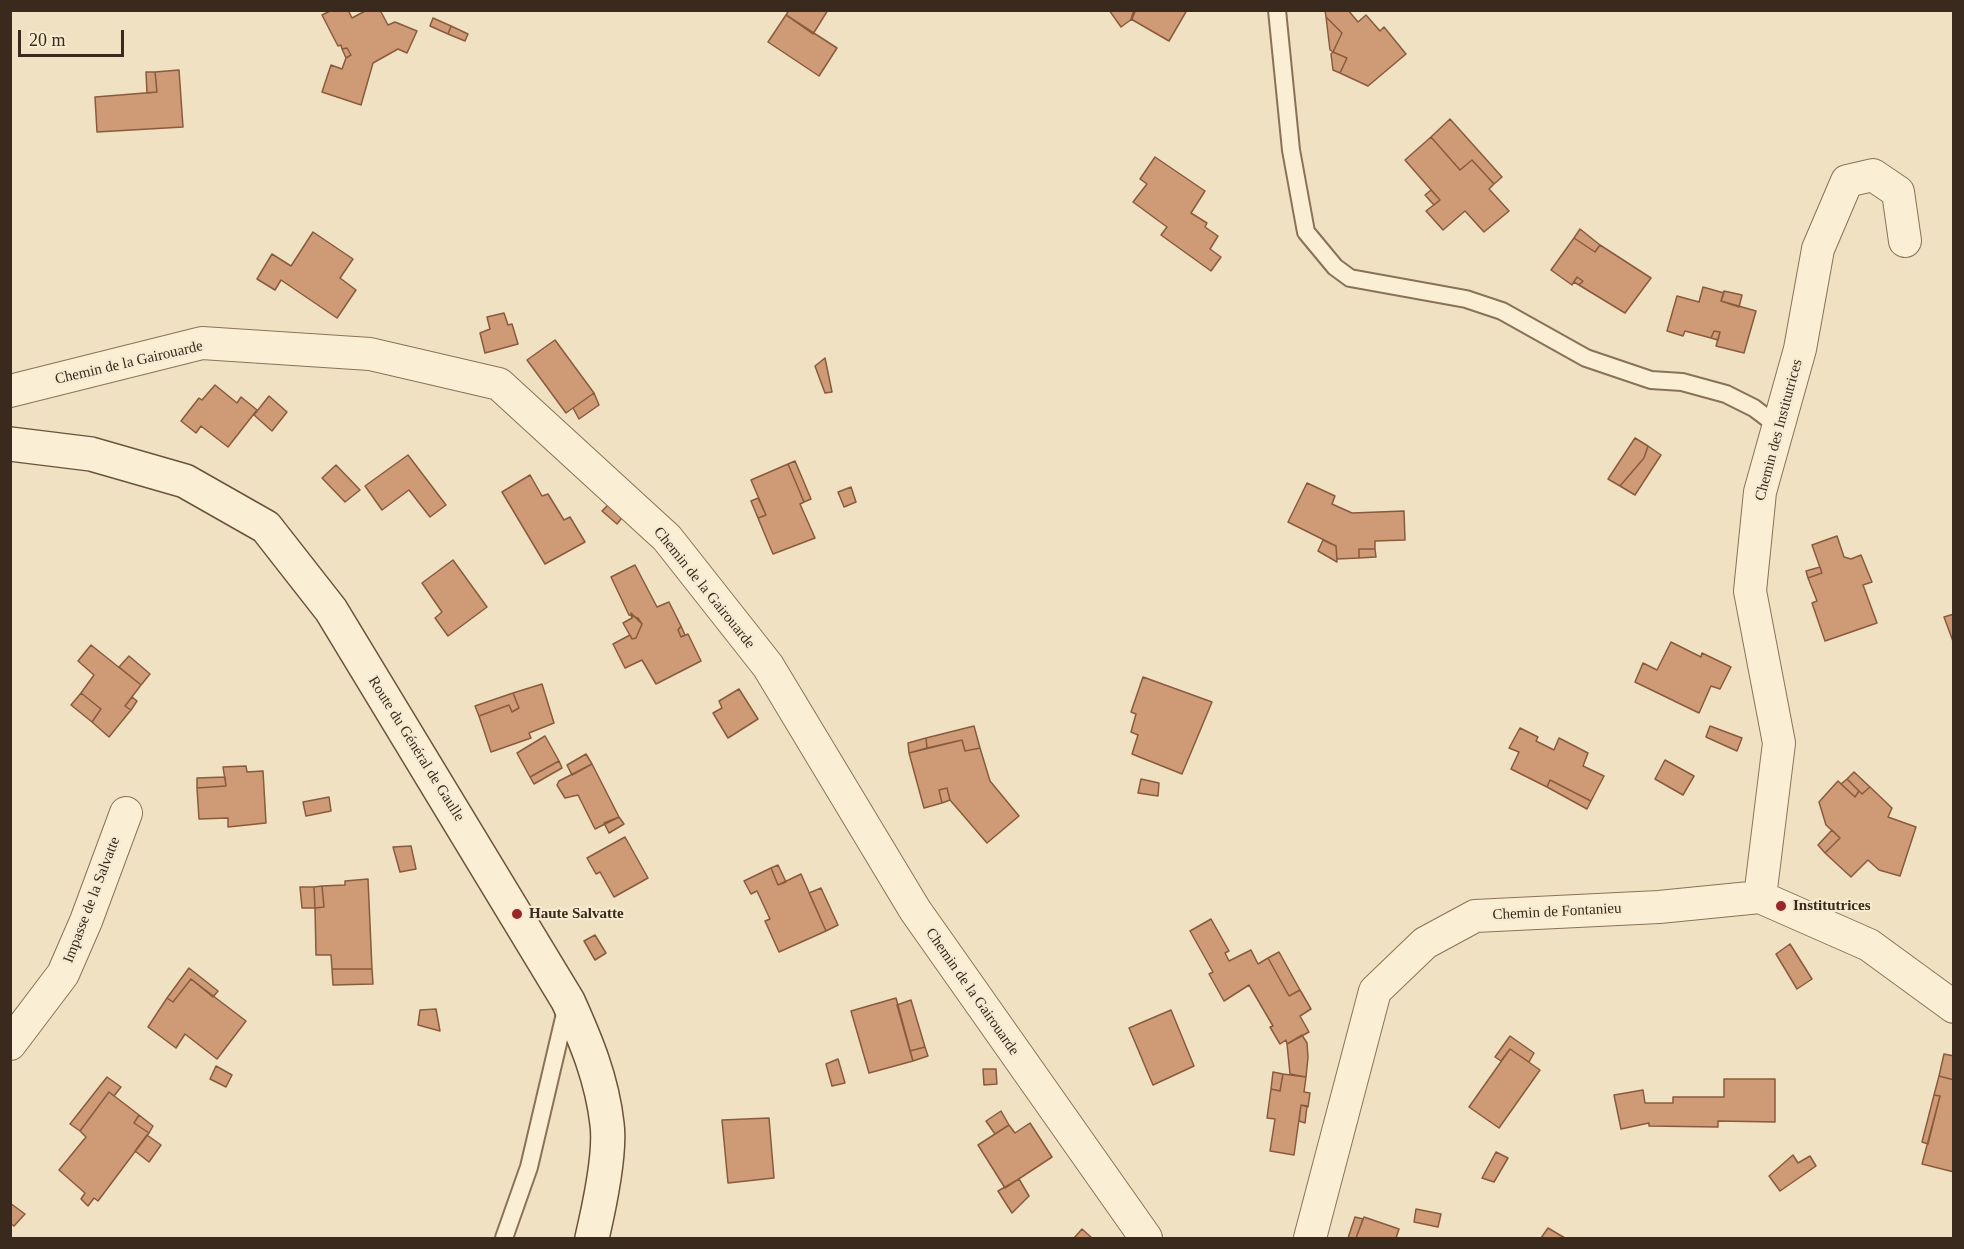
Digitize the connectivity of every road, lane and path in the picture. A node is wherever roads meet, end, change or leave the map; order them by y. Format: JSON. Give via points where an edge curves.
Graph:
{"nodes":[{"id":1,"x":1277,"y":10,"type":"edge"},
{"id":2,"x":1905,"y":241,"type":"dead end"},
{"id":3,"x":10,"y":391,"type":"edge"},
{"id":4,"x":1779,"y":427,"type":"junction"},
{"id":5,"x":10,"y":444,"type":"edge"},
{"id":6,"x":126,"y":813,"type":"dead end"},
{"id":7,"x":1760,"y":897,"type":"junction"},
{"id":8,"x":568,"y":1001,"type":"junction"},
{"id":9,"x":1953,"y":1007,"type":"edge"},
{"id":10,"x":10,"y":1044,"type":"edge"},
{"id":11,"x":504,"y":1239,"type":"edge"},
{"id":12,"x":592,"y":1239,"type":"edge"},
{"id":13,"x":1146,"y":1239,"type":"edge"},
{"id":14,"x":1310,"y":1239,"type":"edge"}],
"edges":[{"from":1,"to":4,"type":"lane","via":[[1291,150],[1306,232],[1335,267],[1350,278],[1466,299],[1502,311],[1586,358],[1651,380],[1682,382],[1726,394]]},
{"from":2,"to":4,"type":"street","name":"Chemin des Institutrices","via":[[1898,192],[1873,175],[1847,181],[1818,249],[1800,349]]},
{"from":3,"to":13,"type":"street","name":"Chemin de la Gairouarde","via":[[202,343],[370,354],[499,384],[667,538],[768,666],[915,910]]},
{"from":4,"to":7,"type":"street","name":"Chemin des Institutrices","via":[[1760,492],[1750,591],[1779,743]]},
{"from":5,"to":8,"type":"street","name":"Route du Général de Gaulle","via":[[91,454],[185,482],[266,527],[331,610]]},
{"from":6,"to":10,"type":"street","name":"Impasse de la Salvatte","via":[[63,974]]},
{"from":7,"to":9,"type":"street","name":"Chemin de Fontanieu","via":[[1869,945]]},
{"from":7,"to":14,"type":"street","name":"Chemin de Fontanieu","via":[[1659,907],[1475,916],[1425,943],[1375,991]]},
{"from":8,"to":11,"type":"lane","via":[[529,1167]]},
{"from":8,"to":12,"type":"street","name":"Route du Général de Gaulle","via":[[594,1058],[608,1126],[601,1197]]}]}
